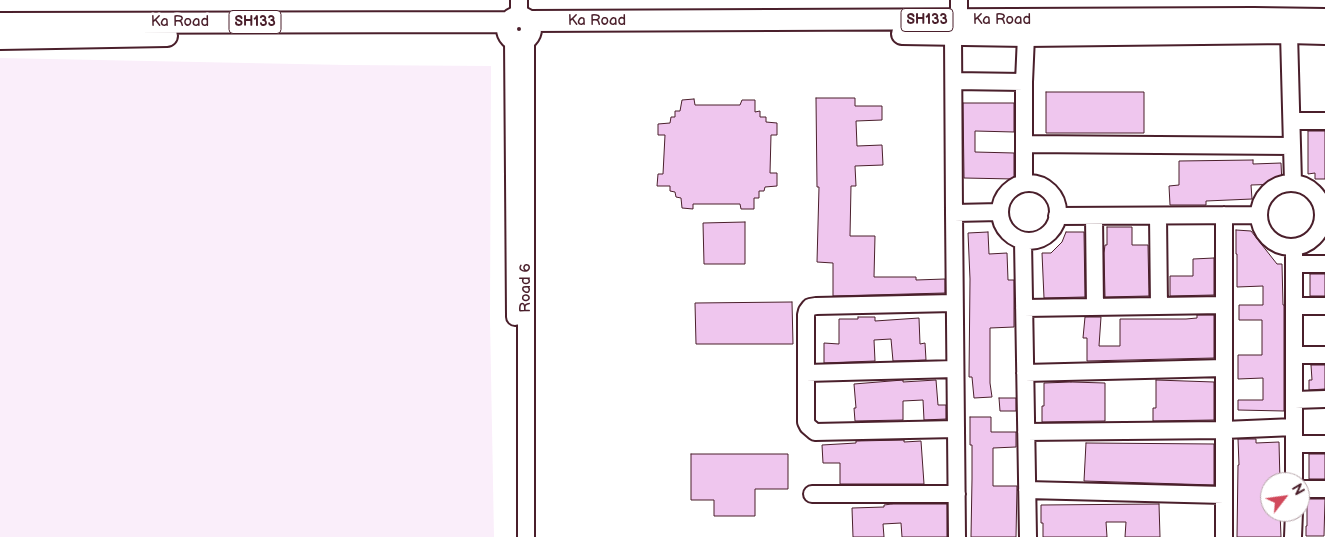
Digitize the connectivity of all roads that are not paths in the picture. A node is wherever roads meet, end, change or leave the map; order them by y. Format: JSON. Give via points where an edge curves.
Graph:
{"nodes":[{"id":1,"x":959,"y":0,"type":"edge"},
{"id":2,"x":1325,"y":19,"type":"edge"},
{"id":3,"x":0,"y":23,"type":"edge"},
{"id":4,"x":519,"y":26,"type":"edge"},
{"id":5,"x":956,"y":27,"type":"junction"},
{"id":6,"x":1290,"y":33,"type":"junction"},
{"id":7,"x":1325,"y":34,"type":"edge"},
{"id":8,"x":1026,"y":36,"type":"junction"},
{"id":9,"x":0,"y":38,"type":"edge"},
{"id":10,"x":954,"y":81,"type":"junction"},
{"id":11,"x":1024,"y":82,"type":"junction"},
{"id":12,"x":1292,"y":121,"type":"junction"},
{"id":13,"x":1325,"y":121,"type":"edge"},
{"id":14,"x":1024,"y":144,"type":"junction"},
{"id":15,"x":1292,"y":146,"type":"junction"},
{"id":16,"x":1024,"y":183,"type":"junction"},
{"id":17,"x":1293,"y":183,"type":"junction"},
{"id":18,"x":1000,"y":212,"type":"junction"},
{"id":19,"x":954,"y":213,"type":"junction"},
{"id":20,"x":1224,"y":215,"type":"junction"},
{"id":21,"x":1259,"y":215,"type":"junction"},
{"id":22,"x":1058,"y":216,"type":"junction"},
{"id":23,"x":1094,"y":216,"type":"junction"},
{"id":24,"x":1158,"y":216,"type":"junction"},
{"id":25,"x":1324,"y":223,"type":"edge"},
{"id":26,"x":1023,"y":241,"type":"junction"},
{"id":27,"x":1294,"y":247,"type":"junction"},
{"id":28,"x":1294,"y":264,"type":"junction"},
{"id":29,"x":1325,"y":264,"type":"edge"},
{"id":30,"x":954,"y":303,"type":"junction"},
{"id":31,"x":1224,"y":305,"type":"junction"},
{"id":32,"x":1159,"y":306,"type":"junction"},
{"id":33,"x":1294,"y":306,"type":"junction"},
{"id":34,"x":1325,"y":306,"type":"edge"},
{"id":35,"x":1095,"y":307,"type":"junction"},
{"id":36,"x":1024,"y":308,"type":"junction"},
{"id":37,"x":1294,"y":355,"type":"junction"},
{"id":38,"x":1325,"y":355,"type":"edge"},
{"id":39,"x":1224,"y":368,"type":"junction"},
{"id":40,"x":955,"y":369,"type":"junction"},
{"id":41,"x":806,"y":373,"type":"junction"},
{"id":42,"x":1025,"y":373,"type":"junction"},
{"id":43,"x":1325,"y":399,"type":"edge"},
{"id":44,"x":1294,"y":400,"type":"junction"},
{"id":45,"x":1294,"y":427,"type":"junction"},
{"id":46,"x":956,"y":429,"type":"junction"},
{"id":47,"x":1224,"y":430,"type":"junction"},
{"id":48,"x":1026,"y":432,"type":"junction"},
{"id":49,"x":1294,"y":444,"type":"junction"},
{"id":50,"x":1325,"y":444,"type":"edge"},
{"id":51,"x":1294,"y":472,"type":"edge"},
{"id":52,"x":1310,"y":489,"type":"edge"},
{"id":53,"x":1325,"y":489,"type":"edge"},
{"id":54,"x":1027,"y":490,"type":"junction"},
{"id":55,"x":812,"y":494,"type":"dead end"},
{"id":56,"x":957,"y":494,"type":"junction"},
{"id":57,"x":1224,"y":495,"type":"junction"},
{"id":58,"x":1294,"y":522,"type":"edge"},
{"id":59,"x":515,"y":537,"type":"edge"},
{"id":60,"x":526,"y":537,"type":"edge"},
{"id":61,"x":957,"y":537,"type":"edge"},
{"id":62,"x":1028,"y":537,"type":"edge"},
{"id":63,"x":1224,"y":537,"type":"edge"},
{"id":64,"x":1293,"y":537,"type":"edge"}],
"edges":[{"from":1,"to":5,"type":"street"},
{"from":2,"to":5,"type":"main road","name":"Ka Road","number":"SH133","via":[[1234,18]]},
{"from":3,"to":4,"type":"main road","name":"Ka Road","number":"SH133"},
{"from":4,"to":5,"type":"main road","name":"Ka Road","number":"SH133"},
{"from":4,"to":9,"type":"main road","name":"Ka Road","number":"SH133"},
{"from":4,"to":59,"type":"street","name":"Road 6"},
{"from":4,"to":60,"type":"street","name":"Road 6"},
{"from":5,"to":8,"type":"main road","name":"Ka Road","number":"SH133"},
{"from":5,"to":10,"type":"street"},
{"from":6,"to":7,"type":"main road","name":"Ka Road","number":"SH133"},
{"from":6,"to":8,"type":"main road","name":"Ka Road","number":"SH133"},
{"from":6,"to":12,"type":"street"},
{"from":8,"to":11,"type":"street"},
{"from":10,"to":11,"type":"street"},
{"from":10,"to":19,"type":"street"},
{"from":11,"to":14,"type":"street"},
{"from":12,"to":13,"type":"street"},
{"from":12,"to":15,"type":"street"},
{"from":14,"to":15,"type":"street"},
{"from":14,"to":16,"type":"street"},
{"from":15,"to":17,"type":"street"},
{"from":16,"to":18,"type":"street","via":[[1007,192]]},
{"from":16,"to":22,"type":"street","via":[[1033,183],[1049,191]]},
{"from":17,"to":21,"type":"street","via":[[1270,190],[1260,206]]},
{"from":17,"to":25,"type":"street","via":[[1315,193]]},
{"from":18,"to":19,"type":"street"},
{"from":18,"to":26,"type":"street","via":[[1008,232]]},
{"from":19,"to":30,"type":"street"},
{"from":20,"to":21,"type":"street"},
{"from":20,"to":24,"type":"street"},
{"from":20,"to":31,"type":"street"},
{"from":21,"to":27,"type":"street","via":[[1261,225],[1273,241]]},
{"from":22,"to":23,"type":"street"},
{"from":22,"to":26,"type":"street","via":[[1049,233],[1032,241]]},
{"from":23,"to":24,"type":"street"},
{"from":23,"to":35,"type":"street"},
{"from":24,"to":32,"type":"street"},
{"from":25,"to":27,"type":"street","via":[[1311,240]]},
{"from":26,"to":36,"type":"street"},
{"from":27,"to":28,"type":"street"},
{"from":28,"to":29,"type":"street"},
{"from":28,"to":33,"type":"street"},
{"from":30,"to":40,"type":"street"},
{"from":30,"to":41,"type":"street","via":[[810,307],[806,315]]},
{"from":31,"to":32,"type":"street"},
{"from":31,"to":39,"type":"street"},
{"from":32,"to":35,"type":"street"},
{"from":33,"to":34,"type":"street"},
{"from":33,"to":37,"type":"street"},
{"from":35,"to":36,"type":"street"},
{"from":36,"to":42,"type":"street"},
{"from":37,"to":38,"type":"street"},
{"from":37,"to":44,"type":"street"},
{"from":39,"to":42,"type":"street"},
{"from":39,"to":47,"type":"street"},
{"from":40,"to":41,"type":"street"},
{"from":40,"to":46,"type":"street"},
{"from":41,"to":46,"type":"street","via":[[806,422],[815,432]]},
{"from":42,"to":48,"type":"street"},
{"from":43,"to":44,"type":"street"},
{"from":44,"to":45,"type":"street"},
{"from":45,"to":47,"type":"street"},
{"from":45,"to":49,"type":"street"},
{"from":46,"to":56,"type":"street"},
{"from":47,"to":48,"type":"street"},
{"from":47,"to":57,"type":"street"},
{"from":48,"to":54,"type":"street"},
{"from":49,"to":50,"type":"street"},
{"from":49,"to":51,"type":"street"},
{"from":52,"to":53,"type":"street"},
{"from":54,"to":57,"type":"street"},
{"from":54,"to":62,"type":"street"},
{"from":55,"to":56,"type":"street"},
{"from":56,"to":61,"type":"street"},
{"from":57,"to":63,"type":"street"},
{"from":58,"to":64,"type":"street"}]}
